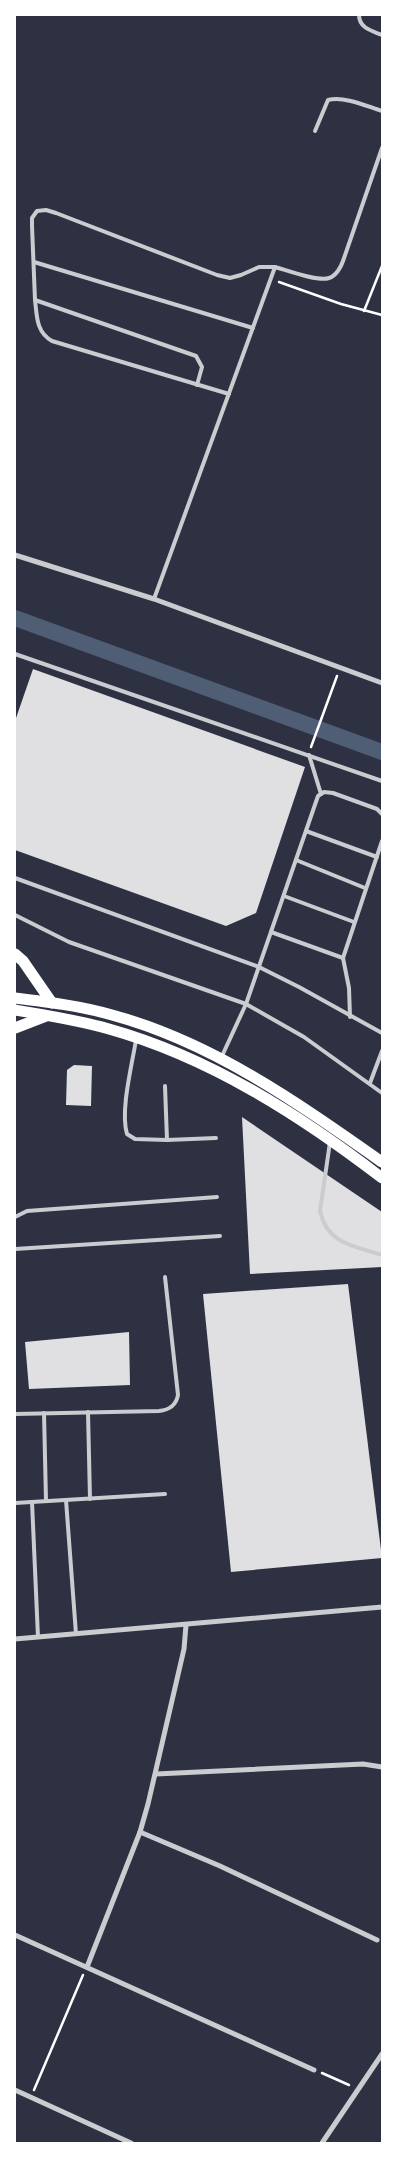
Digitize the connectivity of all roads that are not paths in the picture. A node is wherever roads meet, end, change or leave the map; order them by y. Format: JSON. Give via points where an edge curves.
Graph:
{"nodes":[{"id":1,"x":359,"y":15,"type":"edge"},
{"id":2,"x":382,"y":35,"type":"edge"},
{"id":3,"x":382,"y":111,"type":"edge"},
{"id":4,"x":315,"y":130,"type":"dead end"},
{"id":5,"x":382,"y":148,"type":"edge"},
{"id":6,"x":34,"y":262,"type":"junction"},
{"id":7,"x":275,"y":267,"type":"junction"},
{"id":8,"x":35,"y":300,"type":"junction"},
{"id":9,"x":253,"y":328,"type":"junction"},
{"id":10,"x":196,"y":385,"type":"junction"},
{"id":11,"x":229,"y":394,"type":"junction"},
{"id":12,"x":15,"y":555,"type":"edge"},
{"id":13,"x":154,"y":599,"type":"junction"},
{"id":14,"x":15,"y":654,"type":"edge"},
{"id":15,"x":382,"y":683,"type":"edge"},
{"id":16,"x":308,"y":755,"type":"junction"},
{"id":17,"x":382,"y":781,"type":"edge"},
{"id":18,"x":321,"y":794,"type":"junction"},
{"id":19,"x":382,"y":814,"type":"edge"},
{"id":20,"x":306,"y":831,"type":"junction"},
{"id":21,"x":382,"y":840,"type":"edge"},
{"id":22,"x":377,"y":857,"type":"junction"},
{"id":23,"x":296,"y":860,"type":"junction"},
{"id":24,"x":15,"y":878,"type":"edge"},
{"id":25,"x":365,"y":888,"type":"junction"},
{"id":26,"x":284,"y":896,"type":"junction"},
{"id":27,"x":15,"y":915,"type":"edge"},
{"id":28,"x":354,"y":922,"type":"junction"},
{"id":29,"x":271,"y":932,"type":"junction"},
{"id":30,"x":15,"y":954,"type":"edge"},
{"id":31,"x":344,"y":958,"type":"junction"},
{"id":32,"x":259,"y":967,"type":"junction"},
{"id":33,"x":15,"y":998,"type":"edge"},
{"id":34,"x":52,"y":1003,"type":"junction"},
{"id":35,"x":246,"y":1004,"type":"junction"},
{"id":36,"x":15,"y":1010,"type":"edge"},
{"id":37,"x":48,"y":1015,"type":"junction"},
{"id":38,"x":350,"y":1017,"type":"junction"},
{"id":39,"x":15,"y":1028,"type":"edge"},
{"id":40,"x":382,"y":1033,"type":"edge"},
{"id":41,"x":136,"y":1038,"type":"junction"},
{"id":42,"x":382,"y":1051,"type":"edge"},
{"id":43,"x":221,"y":1058,"type":"junction"},
{"id":44,"x":370,"y":1084,"type":"junction"},
{"id":45,"x":165,"y":1086,"type":"dead end"},
{"id":46,"x":382,"y":1093,"type":"edge"},
{"id":47,"x":216,"y":1138,"type":"dead end"},
{"id":48,"x":167,"y":1140,"type":"junction"},
{"id":49,"x":330,"y":1140,"type":"junction"},
{"id":50,"x":382,"y":1162,"type":"edge"},
{"id":51,"x":382,"y":1178,"type":"edge"},
{"id":52,"x":217,"y":1197,"type":"dead end"},
{"id":53,"x":15,"y":1217,"type":"edge"},
{"id":54,"x":220,"y":1236,"type":"dead end"},
{"id":55,"x":15,"y":1248,"type":"edge"},
{"id":56,"x":382,"y":1255,"type":"edge"},
{"id":57,"x":165,"y":1277,"type":"dead end"},
{"id":58,"x":88,"y":1412,"type":"junction"},
{"id":59,"x":44,"y":1413,"type":"junction"},
{"id":60,"x":15,"y":1414,"type":"edge"},
{"id":61,"x":166,"y":1494,"type":"dead end"},
{"id":62,"x":90,"y":1499,"type":"junction"},
{"id":63,"x":66,"y":1500,"type":"junction"},
{"id":64,"x":46,"y":1501,"type":"junction"},
{"id":65,"x":32,"y":1502,"type":"junction"},
{"id":66,"x":15,"y":1503,"type":"edge"},
{"id":67,"x":382,"y":1607,"type":"edge"},
{"id":68,"x":186,"y":1625,"type":"junction"},
{"id":69,"x":76,"y":1634,"type":"junction"},
{"id":70,"x":38,"y":1637,"type":"junction"},
{"id":71,"x":15,"y":1639,"type":"edge"},
{"id":72,"x":382,"y":1767,"type":"edge"},
{"id":73,"x":156,"y":1774,"type":"junction"},
{"id":74,"x":140,"y":1832,"type":"junction"},
{"id":75,"x":15,"y":1935,"type":"edge"},
{"id":76,"x":376,"y":1940,"type":"dead end"},
{"id":77,"x":87,"y":1967,"type":"junction"},
{"id":78,"x":382,"y":2054,"type":"edge"},
{"id":79,"x":314,"y":2070,"type":"road end"},
{"id":80,"x":15,"y":2090,"type":"edge"},
{"id":81,"x":132,"y":2143,"type":"edge"},
{"id":82,"x":322,"y":2143,"type":"edge"}],
"edges":[{"from":1,"to":2,"type":"lane","via":[[365,28]]},
{"from":3,"to":4,"type":"lane","via":[[335,98],[328,100]]},
{"from":5,"to":7,"type":"lane","via":[[336,273],[322,279]]},
{"from":6,"to":7,"type":"lane","via":[[32,218],[37,211],[46,210],[230,278],[259,268]]},
{"from":6,"to":8,"type":"lane"},
{"from":6,"to":9,"type":"lane"},
{"from":7,"to":9,"type":"lane"},
{"from":8,"to":10,"type":"lane","via":[[41,331],[52,341]]},
{"from":8,"to":10,"type":"lane","via":[[196,356],[202,366]]},
{"from":9,"to":11,"type":"lane"},
{"from":10,"to":11,"type":"lane"},
{"from":11,"to":13,"type":"lane"},
{"from":12,"to":13,"type":"street"},
{"from":13,"to":15,"type":"street"},
{"from":14,"to":16,"type":"lane"},
{"from":16,"to":17,"type":"lane"},
{"from":16,"to":18,"type":"lane"},
{"from":18,"to":19,"type":"lane","via":[[333,793],[377,809]]},
{"from":18,"to":20,"type":"lane"},
{"from":20,"to":22,"type":"lane"},
{"from":20,"to":23,"type":"lane"},
{"from":21,"to":22,"type":"lane"},
{"from":22,"to":25,"type":"lane"},
{"from":23,"to":25,"type":"lane"},
{"from":23,"to":26,"type":"lane"},
{"from":24,"to":32,"type":"lane"},
{"from":25,"to":28,"type":"lane"},
{"from":26,"to":28,"type":"lane"},
{"from":26,"to":29,"type":"lane"},
{"from":27,"to":35,"type":"lane","via":[[69,942]]},
{"from":28,"to":31,"type":"lane"},
{"from":29,"to":31,"type":"lane"},
{"from":29,"to":32,"type":"lane"},
{"from":30,"to":34,"type":"main road"},
{"from":31,"to":38,"type":"lane"},
{"from":32,"to":35,"type":"lane"},
{"from":32,"to":38,"type":"lane"},
{"from":33,"to":34,"type":"main road"},
{"from":34,"to":43,"type":"main road","via":[[113,1015],[169,1034]]},
{"from":35,"to":43,"type":"lane"},
{"from":35,"to":44,"type":"lane","via":[[304,1037]]},
{"from":36,"to":37,"type":"main road"},
{"from":37,"to":39,"type":"main road"},
{"from":37,"to":41,"type":"main road","via":[[108,1028]]},
{"from":38,"to":40,"type":"lane"},
{"from":41,"to":48,"type":"lane","via":[[129,1079],[127,1134],[135,1139]]},
{"from":41,"to":49,"type":"main road","via":[[252,1090]]},
{"from":42,"to":44,"type":"lane"},
{"from":43,"to":50,"type":"main road","via":[[322,1119]]},
{"from":44,"to":46,"type":"lane"},
{"from":45,"to":48,"type":"lane"},
{"from":47,"to":48,"type":"lane"},
{"from":49,"to":51,"type":"main road"},
{"from":49,"to":56,"type":"lane","via":[[320,1211],[322,1222],[334,1237]]},
{"from":52,"to":53,"type":"lane","via":[[27,1211]]},
{"from":54,"to":55,"type":"lane"},
{"from":57,"to":58,"type":"lane","via":[[178,1395],[176,1402],[165,1410]]},
{"from":58,"to":59,"type":"lane"},
{"from":58,"to":62,"type":"lane"},
{"from":59,"to":60,"type":"lane"},
{"from":59,"to":64,"type":"lane"},
{"from":61,"to":62,"type":"lane"},
{"from":62,"to":63,"type":"lane"},
{"from":63,"to":64,"type":"lane"},
{"from":63,"to":69,"type":"lane"},
{"from":64,"to":65,"type":"lane"},
{"from":65,"to":66,"type":"lane"},
{"from":65,"to":70,"type":"lane"},
{"from":67,"to":68,"type":"street"},
{"from":68,"to":69,"type":"street"},
{"from":68,"to":73,"type":"street","via":[[184,1649]]},
{"from":69,"to":70,"type":"street"},
{"from":70,"to":71,"type":"street"},
{"from":72,"to":73,"type":"street","via":[[363,1764]]},
{"from":73,"to":74,"type":"street"},
{"from":74,"to":76,"type":"street"},
{"from":74,"to":77,"type":"street"},
{"from":75,"to":77,"type":"street"},
{"from":77,"to":79,"type":"street"},
{"from":78,"to":82,"type":"street"},
{"from":80,"to":81,"type":"street"}]}
